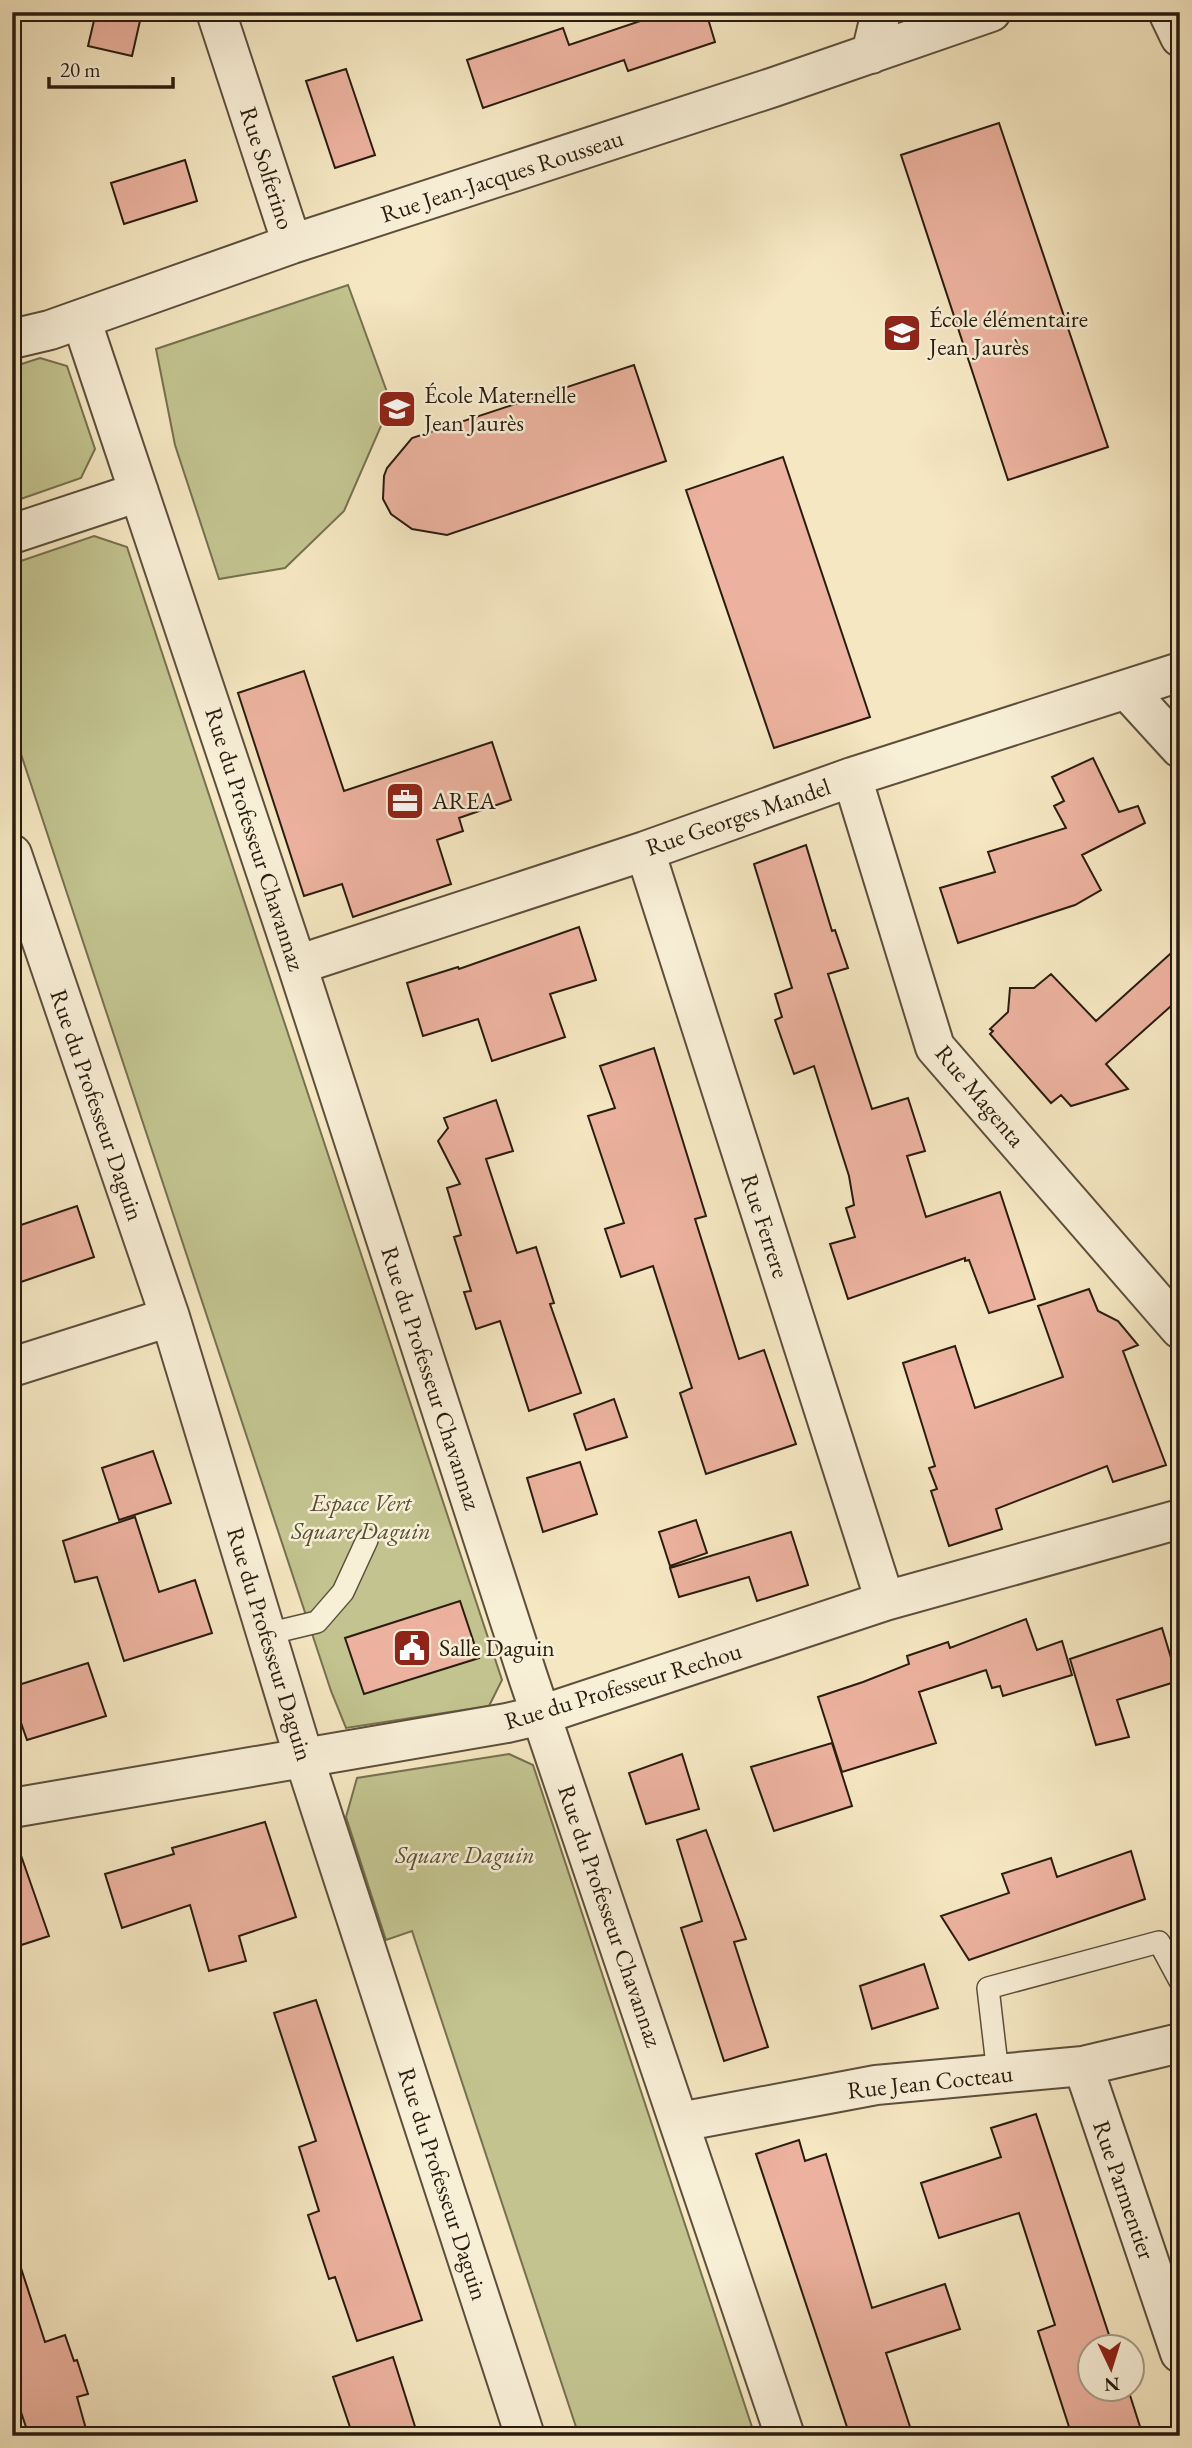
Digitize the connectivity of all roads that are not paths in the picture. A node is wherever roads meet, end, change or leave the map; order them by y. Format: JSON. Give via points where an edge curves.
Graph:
{"nodes":[{"id":1,"x":216,"y":12,"type":"edge"},
{"id":2,"x":881,"y":12,"type":"edge"},
{"id":3,"x":991,"y":12,"type":"edge"},
{"id":4,"x":1168,"y":12,"type":"edge"},
{"id":5,"x":1180,"y":37,"type":"edge"},
{"id":6,"x":871,"y":54,"type":"junction"},
{"id":7,"x":292,"y":244,"type":"junction"},
{"id":8,"x":81,"y":319,"type":"junction"},
{"id":9,"x":12,"y":339,"type":"edge"},
{"id":10,"x":139,"y":492,"type":"junction"},
{"id":11,"x":12,"y":534,"type":"edge"},
{"id":12,"x":1180,"y":672,"type":"edge"},
{"id":13,"x":1127,"y":690,"type":"junction"},
{"id":14,"x":1180,"y":748,"type":"edge"},
{"id":15,"x":852,"y":777,"type":"junction"},
{"id":16,"x":645,"y":850,"type":"junction"},
{"id":17,"x":12,"y":854,"type":"edge"},
{"id":18,"x":26,"y":945,"type":"edge"},
{"id":19,"x":297,"y":965,"type":"junction"},
{"id":20,"x":170,"y":1317,"type":"junction"},
{"id":21,"x":1180,"y":1329,"type":"edge"},
{"id":22,"x":12,"y":1367,"type":"edge"},
{"id":23,"x":1180,"y":1519,"type":"edge"},
{"id":24,"x":367,"y":1540,"type":"dead end"},
{"id":25,"x":885,"y":1601,"type":"junction"},
{"id":26,"x":267,"y":1634,"type":"junction"},
{"id":27,"x":541,"y":1715,"type":"junction"},
{"id":28,"x":304,"y":1758,"type":"junction"},
{"id":29,"x":12,"y":1808,"type":"edge"},
{"id":30,"x":1180,"y":1981,"type":"edge"},
{"id":31,"x":1180,"y":2043,"type":"edge"},
{"id":32,"x":1083,"y":2066,"type":"junction"},
{"id":33,"x":998,"y":2074,"type":"junction"},
{"id":34,"x":680,"y":2122,"type":"junction"},
{"id":35,"x":1180,"y":2353,"type":"edge"},
{"id":36,"x":525,"y":2436,"type":"edge"},
{"id":37,"x":785,"y":2436,"type":"edge"}],
"edges":[{"from":1,"to":7,"type":"street","name":"Rue Solferino"},
{"from":2,"to":6,"type":"street"},
{"from":3,"to":6,"type":"street","name":"Rue Jean-Jacques Rousseau"},
{"from":4,"to":5,"type":"street"},
{"from":6,"to":7,"type":"street","name":"Rue Jean-Jacques Rousseau"},
{"from":7,"to":8,"type":"street","name":"Rue Jean-Jacques Rousseau"},
{"from":8,"to":9,"type":"street","name":"Rue Jean-Jacques Rousseau"},
{"from":8,"to":10,"type":"street","name":"Rue du Professeur Chavannaz"},
{"from":10,"to":11,"type":"street"},
{"from":10,"to":19,"type":"street","name":"Rue du Professeur Chavannaz"},
{"from":12,"to":13,"type":"street","name":"Rue Georges Mandel"},
{"from":13,"to":14,"type":"street"},
{"from":13,"to":15,"type":"street","name":"Rue Georges Mandel"},
{"from":15,"to":16,"type":"street","name":"Rue Georges Mandel"},
{"from":15,"to":21,"type":"street","name":"Rue Magenta","via":[[935,1046]]},
{"from":16,"to":19,"type":"street","name":"Rue Georges Mandel"},
{"from":16,"to":25,"type":"street","name":"Rue Ferrere"},
{"from":17,"to":18,"type":"street","name":"Rue du Professeur Daguin"},
{"from":18,"to":20,"type":"street","name":"Rue du Professeur Daguin"},
{"from":19,"to":27,"type":"street","name":"Rue du Professeur Chavannaz"},
{"from":20,"to":22,"type":"street"},
{"from":20,"to":26,"type":"street","name":"Rue du Professeur Daguin"},
{"from":23,"to":25,"type":"street","name":"Rue du Professeur Rechou"},
{"from":24,"to":26,"type":"lane","via":[[344,1592],[317,1622]]},
{"from":25,"to":27,"type":"street","name":"Rue du Professeur Rechou"},
{"from":26,"to":28,"type":"street","name":"Rue du Professeur Daguin"},
{"from":27,"to":28,"type":"street","name":"Rue du Professeur Rechou"},
{"from":27,"to":34,"type":"street","name":"Rue du Professeur Chavannaz"},
{"from":28,"to":29,"type":"street","name":"Rue du Professeur Rechou"},
{"from":28,"to":36,"type":"street","name":"Rue du Professeur Daguin"},
{"from":30,"to":33,"type":"lane","via":[[1159,1942],[988,1988]]},
{"from":31,"to":32,"type":"street","name":"Rue Jean Cocteau"},
{"from":32,"to":33,"type":"street","name":"Rue Jean Cocteau"},
{"from":32,"to":35,"type":"street","name":"Rue Parmentier"},
{"from":33,"to":34,"type":"street","name":"Rue Jean Cocteau","via":[[876,2085]]},
{"from":34,"to":37,"type":"street","name":"Rue du Professeur Chavannaz"}]}
